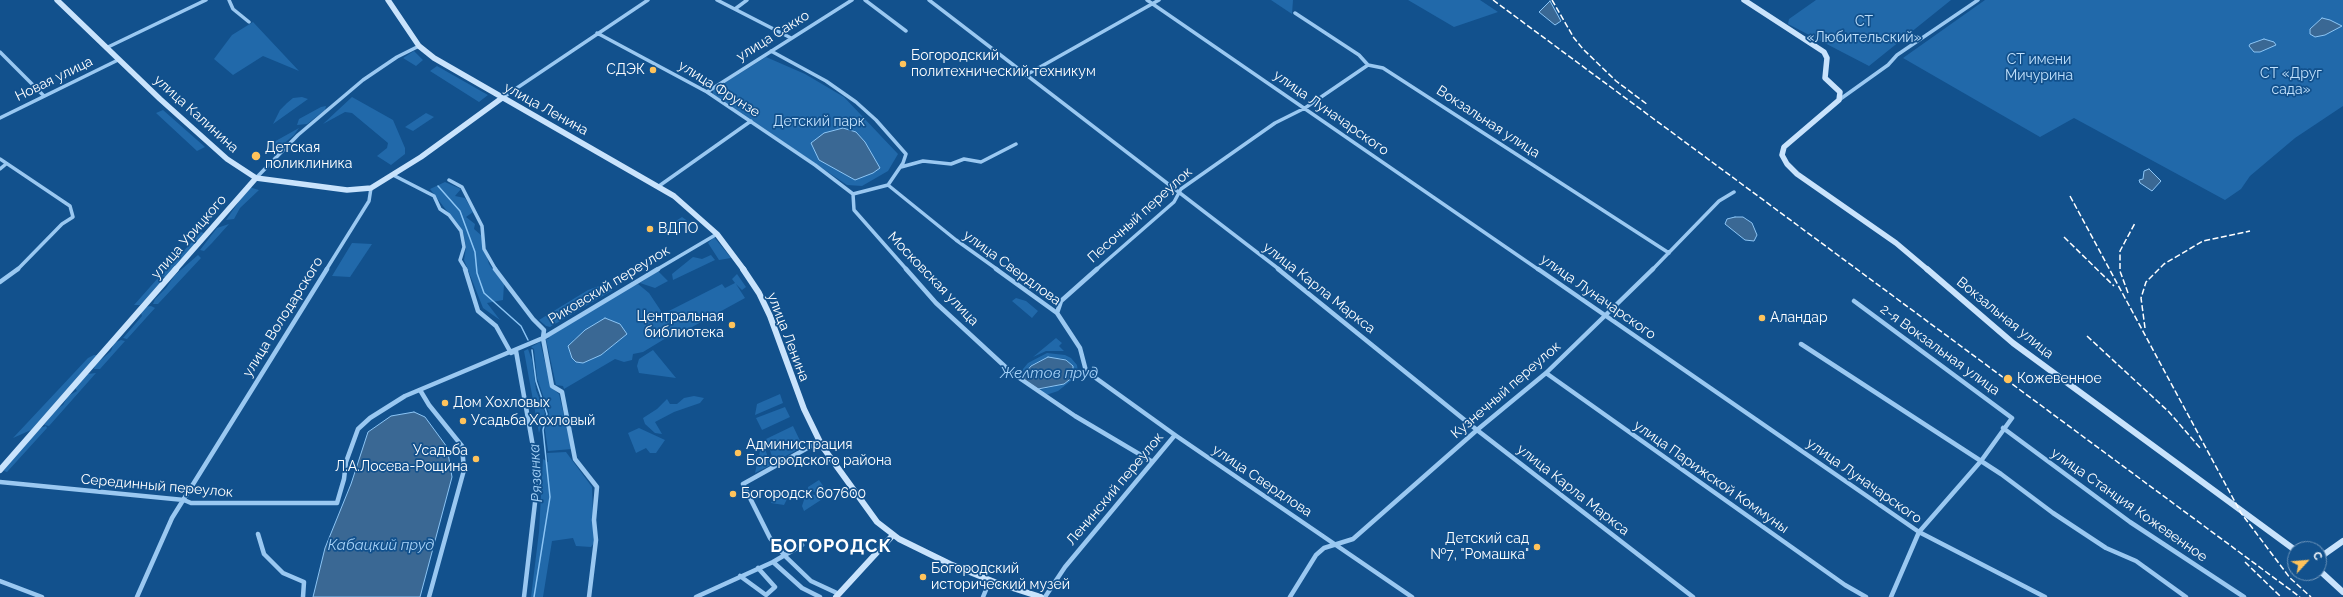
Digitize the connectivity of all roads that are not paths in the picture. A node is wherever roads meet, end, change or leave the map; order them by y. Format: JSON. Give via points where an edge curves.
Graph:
{"nodes":[{"id":1,"x":57,"y":0,"type":"edge"},
{"id":2,"x":206,"y":0,"type":"edge"},
{"id":3,"x":229,"y":0,"type":"edge"},
{"id":4,"x":388,"y":0,"type":"edge"},
{"id":5,"x":648,"y":0,"type":"edge"},
{"id":6,"x":717,"y":0,"type":"edge"},
{"id":7,"x":747,"y":0,"type":"edge"},
{"id":8,"x":852,"y":0,"type":"edge"},
{"id":9,"x":865,"y":0,"type":"edge"},
{"id":10,"x":929,"y":0,"type":"edge"},
{"id":11,"x":1147,"y":0,"type":"edge"},
{"id":12,"x":1159,"y":0,"type":"edge"},
{"id":13,"x":1744,"y":0,"type":"edge"},
{"id":14,"x":1978,"y":0,"type":"edge"},
{"id":15,"x":1153,"y":4,"type":"junction"},
{"id":16,"x":735,"y":9,"type":"junction"},
{"id":17,"x":1294,"y":13,"type":"dead end"},
{"id":18,"x":250,"y":22,"type":"dead end"},
{"id":19,"x":906,"y":31,"type":"dead end"},
{"id":20,"x":597,"y":33,"type":"junction"},
{"id":21,"x":791,"y":38,"type":"junction"},
{"id":22,"x":419,"y":46,"type":"junction"},
{"id":23,"x":106,"y":48,"type":"junction"},
{"id":24,"x":771,"y":51,"type":"junction"},
{"id":25,"x":0,"y":52,"type":"edge"},
{"id":26,"x":118,"y":60,"type":"junction"},
{"id":27,"x":1368,"y":65,"type":"junction"},
{"id":28,"x":1026,"y":75,"type":"junction"},
{"id":29,"x":707,"y":92,"type":"junction"},
{"id":30,"x":44,"y":96,"type":"junction"},
{"id":31,"x":502,"y":98,"type":"junction"},
{"id":32,"x":1839,"y":100,"type":"junction"},
{"id":33,"x":1305,"y":108,"type":"junction"},
{"id":34,"x":0,"y":118,"type":"edge"},
{"id":35,"x":751,"y":121,"type":"junction"},
{"id":36,"x":1016,"y":144,"type":"dead end"},
{"id":37,"x":0,"y":159,"type":"edge"},
{"id":38,"x":6,"y":164,"type":"junction"},
{"id":39,"x":901,"y":167,"type":"junction"},
{"id":40,"x":0,"y":169,"type":"edge"},
{"id":41,"x":393,"y":176,"type":"junction"},
{"id":42,"x":256,"y":178,"type":"junction"},
{"id":43,"x":449,"y":180,"type":"dead end"},
{"id":44,"x":888,"y":185,"type":"junction"},
{"id":45,"x":659,"y":186,"type":"junction"},
{"id":46,"x":371,"y":188,"type":"junction"},
{"id":47,"x":1734,"y":192,"type":"dead end"},
{"id":48,"x":853,"y":194,"type":"junction"},
{"id":49,"x":1180,"y":195,"type":"junction"},
{"id":50,"x":717,"y":234,"type":"junction"},
{"id":51,"x":1669,"y":253,"type":"junction"},
{"id":52,"x":0,"y":282,"type":"edge"},
{"id":53,"x":1854,"y":301,"type":"dead end"},
{"id":54,"x":1057,"y":313,"type":"junction"},
{"id":55,"x":1604,"y":314,"type":"junction"},
{"id":56,"x":543,"y":338,"type":"junction"},
{"id":57,"x":1801,"y":344,"type":"dead end"},
{"id":58,"x":516,"y":351,"type":"junction"},
{"id":59,"x":511,"y":354,"type":"junction"},
{"id":60,"x":1546,"y":373,"type":"junction"},
{"id":61,"x":420,"y":390,"type":"junction"},
{"id":62,"x":2003,"y":428,"type":"junction"},
{"id":63,"x":1477,"y":430,"type":"junction"},
{"id":64,"x":1175,"y":435,"type":"junction"},
{"id":65,"x":820,"y":441,"type":"junction"},
{"id":66,"x":1981,"y":461,"type":"junction"},
{"id":67,"x":1151,"y":462,"type":"junction"},
{"id":68,"x":0,"y":470,"type":"edge"},
{"id":69,"x":0,"y":482,"type":"edge"},
{"id":70,"x":184,"y":500,"type":"junction"},
{"id":71,"x":337,"y":502,"type":"joint"},
{"id":72,"x":1919,"y":532,"type":"junction"},
{"id":73,"x":258,"y":534,"type":"dead end"},
{"id":74,"x":893,"y":535,"type":"junction"},
{"id":75,"x":2343,"y":541,"type":"edge"},
{"id":76,"x":2287,"y":544,"type":"edge"},
{"id":77,"x":802,"y":545,"type":"dead end"},
{"id":78,"x":1337,"y":546,"type":"junction"},
{"id":79,"x":2327,"y":552,"type":"edge"},
{"id":80,"x":785,"y":556,"type":"junction"},
{"id":81,"x":773,"y":562,"type":"junction"},
{"id":82,"x":758,"y":568,"type":"junction"},
{"id":83,"x":740,"y":576,"type":"junction"},
{"id":84,"x":2327,"y":577,"type":"edge"},
{"id":85,"x":990,"y":580,"type":"junction"},
{"id":86,"x":0,"y":581,"type":"edge"},
{"id":87,"x":2343,"y":592,"type":"edge"},
{"id":88,"x":838,"y":595,"type":"edge"},
{"id":89,"x":42,"y":597,"type":"edge"},
{"id":90,"x":137,"y":597,"type":"edge"},
{"id":91,"x":303,"y":597,"type":"edge"},
{"id":92,"x":429,"y":597,"type":"edge"},
{"id":93,"x":524,"y":597,"type":"edge"},
{"id":94,"x":589,"y":597,"type":"edge"},
{"id":95,"x":696,"y":597,"type":"edge"},
{"id":96,"x":820,"y":597,"type":"edge"},
{"id":97,"x":983,"y":597,"type":"edge"},
{"id":98,"x":1041,"y":597,"type":"edge"},
{"id":99,"x":1045,"y":597,"type":"edge"},
{"id":100,"x":1290,"y":597,"type":"edge"},
{"id":101,"x":1412,"y":597,"type":"edge"},
{"id":102,"x":1693,"y":597,"type":"edge"},
{"id":103,"x":1866,"y":597,"type":"edge"},
{"id":104,"x":1891,"y":597,"type":"edge"},
{"id":105,"x":2045,"y":597,"type":"edge"},
{"id":106,"x":2186,"y":597,"type":"edge"},
{"id":107,"x":2244,"y":597,"type":"edge"}],
"edges":[{"from":1,"to":23,"type":"main road","name":"улица Калинина"},
{"from":2,"to":23,"type":"street"},
{"from":3,"to":18,"type":"street","via":[[233,9]]},
{"from":4,"to":22,"type":"main road","name":"улица Ленина"},
{"from":5,"to":20,"type":"street"},
{"from":6,"to":16,"type":"street"},
{"from":7,"to":16,"type":"street"},
{"from":8,"to":21,"type":"street","name":"улица Сакко"},
{"from":9,"to":19,"type":"street"},
{"from":10,"to":28,"type":"street","name":"улица Карла Маркса"},
{"from":11,"to":15,"type":"street","name":"улица Луначарского"},
{"from":12,"to":15,"type":"street"},
{"from":13,"to":32,"type":"main road","via":[[1824,52],[1827,58],[1825,78],[1840,92]]},
{"from":14,"to":32,"type":"street","via":[[1897,55],[1888,65]]},
{"from":15,"to":28,"type":"street"},
{"from":15,"to":33,"type":"street","name":"улица Луначарского"},
{"from":16,"to":21,"type":"street"},
{"from":17,"to":27,"type":"street","name":"Вокзальная улица","via":[[1359,55]]},
{"from":20,"to":29,"type":"street","name":"улица Фрунзе"},
{"from":20,"to":31,"type":"street"},
{"from":21,"to":24,"type":"street","name":"улица Сакко"},
{"from":22,"to":31,"type":"main road","name":"улица Ленина","via":[[436,60]]},
{"from":22,"to":42,"type":"street","name":"улица Урицкого","via":[[363,80],[298,135]]},
{"from":23,"to":26,"type":"main road","name":"улица Калинина"},
{"from":24,"to":29,"type":"street","name":"улица Сакко"},
{"from":24,"to":39,"type":"street","via":[[826,81],[856,102],[906,154]]},
{"from":25,"to":30,"type":"street"},
{"from":26,"to":30,"type":"street","name":"Новая улица"},
{"from":26,"to":42,"type":"main road","name":"улица Калинина","via":[[227,159]]},
{"from":27,"to":33,"type":"street","name":"Песочный переулок"},
{"from":27,"to":51,"type":"street","name":"Вокзальная улица","via":[[1383,68]]},
{"from":28,"to":49,"type":"street","name":"улица Карла Маркса"},
{"from":29,"to":35,"type":"street","name":"улица Фрунзе"},
{"from":30,"to":34,"type":"street","name":"Новая улица"},
{"from":31,"to":41,"type":"main road"},
{"from":31,"to":45,"type":"main road","name":"улица Ленина"},
{"from":32,"to":76,"type":"main road","name":"Вокзальная улица","via":[[1784,147],[1782,155],[1797,174],[1896,243],[2013,343]]},
{"from":33,"to":49,"type":"street","name":"Песочный переулок","via":[[1275,123],[1182,189]]},
{"from":33,"to":55,"type":"street","name":"улица Луначарского"},
{"from":35,"to":45,"type":"street"},
{"from":35,"to":48,"type":"street","name":"улица Фрунзе"},
{"from":36,"to":39,"type":"street","via":[[981,162],[964,159],[951,164],[923,161]]},
{"from":37,"to":38,"type":"street"},
{"from":38,"to":40,"type":"street"},
{"from":38,"to":52,"type":"street","via":[[70,206],[73,217],[62,224],[17,270]]},
{"from":39,"to":44,"type":"street"},
{"from":41,"to":46,"type":"main road"},
{"from":41,"to":59,"type":"street","via":[[434,196],[440,209],[449,215],[461,231],[464,247],[460,260],[468,274],[478,311],[496,326]]},
{"from":42,"to":46,"type":"main road","name":"улица Калинина","via":[[347,190]]},
{"from":42,"to":68,"type":"main road","name":"улица Урицкого"},
{"from":43,"to":56,"type":"street","via":[[462,187],[482,226],[484,249],[494,268],[544,330]]},
{"from":44,"to":48,"type":"street"},
{"from":44,"to":54,"type":"street","name":"улица Свердлова","via":[[962,245]]},
{"from":45,"to":50,"type":"main road","name":"улица Ленина"},
{"from":46,"to":70,"type":"street","name":"улица Володарского","via":[[369,201]]},
{"from":47,"to":51,"type":"street","name":"Кузнечный переулок","via":[[1719,201]]},
{"from":48,"to":67,"type":"street","name":"Московская улица","via":[[854,210],[864,222],[936,302],[1012,373],[1075,416]]},
{"from":49,"to":54,"type":"street","name":"Песочный переулок","via":[[1061,302]]},
{"from":49,"to":63,"type":"street","name":"улица Карла Маркса","via":[[1286,274]]},
{"from":50,"to":56,"type":"street","name":"Риковский переулок"},
{"from":50,"to":65,"type":"main road","name":"улица Ленина","via":[[759,293],[804,409]]},
{"from":51,"to":55,"type":"street","name":"Кузнечный переулок"},
{"from":53,"to":62,"type":"street","name":"2-я Вокзальная улица","via":[[2012,418]]},
{"from":54,"to":64,"type":"street","name":"улица Свердлова","via":[[1080,348],[1086,371]]},
{"from":55,"to":60,"type":"street","name":"Кузнечный переулок"},
{"from":55,"to":72,"type":"street","name":"улица Луначарского"},
{"from":56,"to":58,"type":"street","name":"Риковский переулок"},
{"from":56,"to":94,"type":"street","via":[[552,386],[562,392],[574,443],[575,459],[597,486],[594,520],[596,540]]},
{"from":57,"to":66,"type":"street"},
{"from":58,"to":59,"type":"street","name":"Риковский переулок"},
{"from":58,"to":93,"type":"street","via":[[534,458],[536,494]]},
{"from":59,"to":61,"type":"street","name":"Риковский переулок"},
{"from":60,"to":63,"type":"street","name":"Кузнечный переулок"},
{"from":60,"to":103,"type":"street","name":"улица Парижской Коммуны","via":[[1844,585]]},
{"from":61,"to":71,"type":"street","name":"Риковский переулок","via":[[405,396],[370,418],[358,429],[346,462]]},
{"from":61,"to":92,"type":"street","via":[[462,446],[464,470]]},
{"from":62,"to":66,"type":"street"},
{"from":62,"to":107,"type":"street","name":"улица Станция Кожевенное","via":[[2106,504]]},
{"from":63,"to":78,"type":"street","name":"Кузнечный переулок","via":[[1354,539]]},
{"from":63,"to":102,"type":"street","name":"улица Карла Маркса"},
{"from":64,"to":67,"type":"street","name":"Ленинский переулок"},
{"from":64,"to":78,"type":"street","name":"улица Свердлова"},
{"from":65,"to":74,"type":"main road","name":"улица Ленина","via":[[866,509]]},
{"from":65,"to":80,"type":"street","via":[[743,484],[770,538]]},
{"from":66,"to":72,"type":"street"},
{"from":66,"to":106,"type":"street","via":[[2099,544],[2136,561]]},
{"from":67,"to":99,"type":"street","name":"Ленинский переулок","via":[[1065,567]]},
{"from":69,"to":70,"type":"street","name":"Серединный переулок"},
{"from":70,"to":71,"type":"street","name":"Серединный переулок","via":[[212,504]]},
{"from":70,"to":90,"type":"street","name":"улица Володарского","via":[[172,518]]},
{"from":72,"to":104,"type":"street"},
{"from":72,"to":105,"type":"street","name":"улица Луначарского"},
{"from":73,"to":91,"type":"street","via":[[264,554],[283,573],[304,582]]},
{"from":74,"to":85,"type":"main road","name":"улица Ленина","via":[[950,564]]},
{"from":74,"to":88,"type":"main road"},
{"from":75,"to":79,"type":"main road"},
{"from":77,"to":80,"type":"street"},
{"from":78,"to":100,"type":"street","name":"Кузнечный переулок","via":[[1324,548],[1316,554]]},
{"from":78,"to":101,"type":"street","name":"улица Свердлова"},
{"from":80,"to":81,"type":"street"},
{"from":80,"to":88,"type":"street","via":[[812,581]]},
{"from":81,"to":82,"type":"street"},
{"from":81,"to":96,"type":"street","via":[[802,588]]},
{"from":82,"to":83,"type":"street"},
{"from":82,"to":83,"type":"street","via":[[775,587],[766,595]]},
{"from":83,"to":95,"type":"street"},
{"from":84,"to":87,"type":"main road"},
{"from":85,"to":97,"type":"street"},
{"from":85,"to":98,"type":"main road","name":"улица Ленина"},
{"from":86,"to":89,"type":"street"}]}
